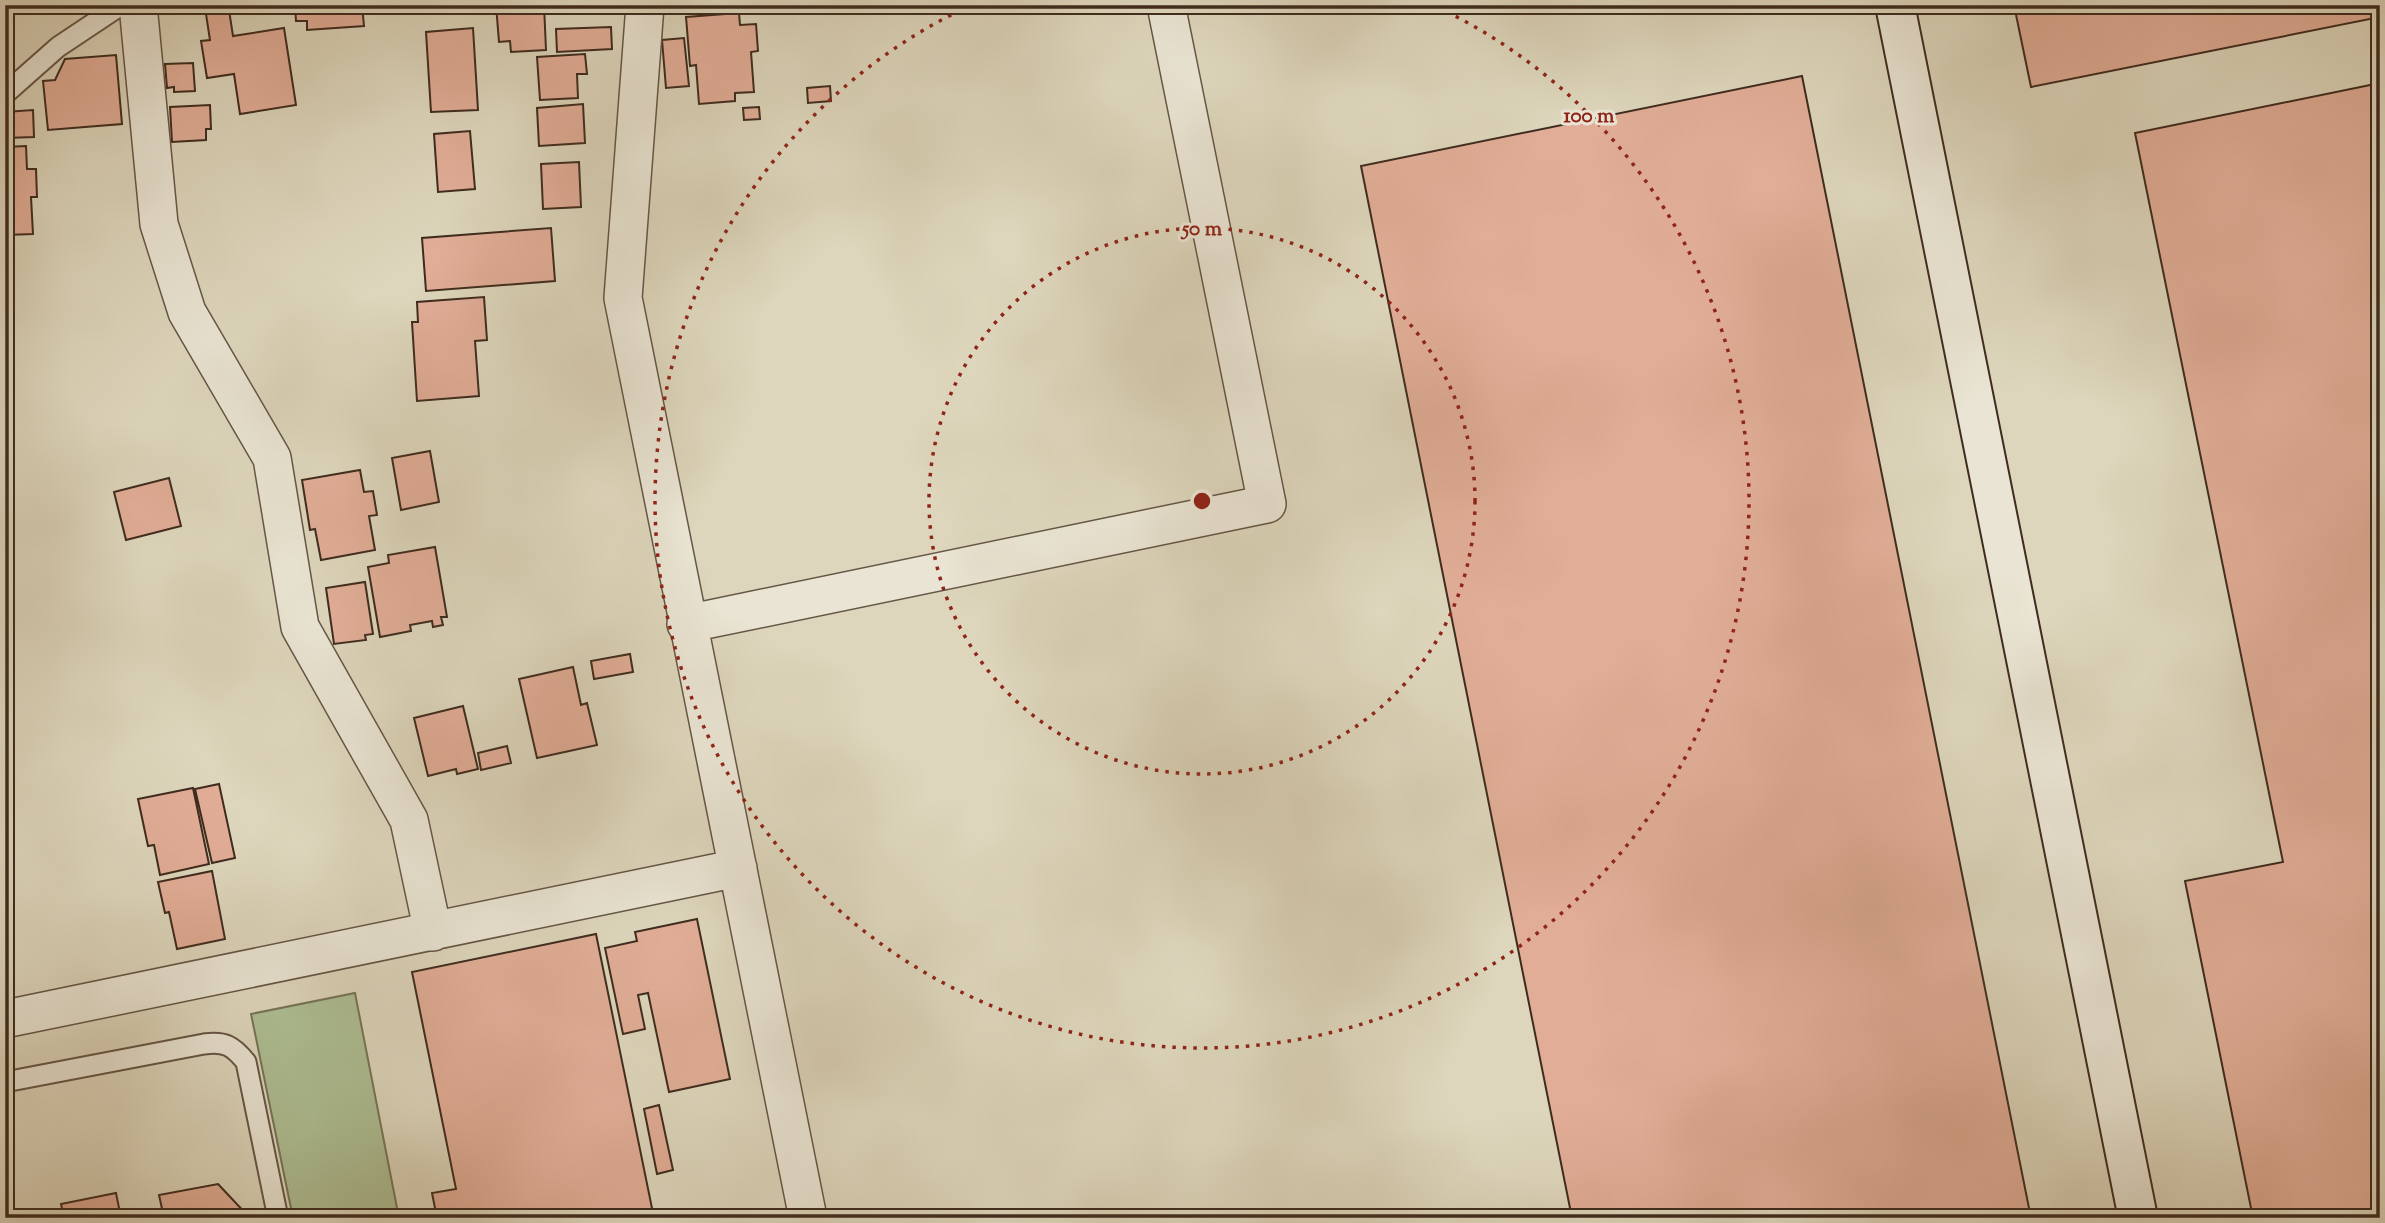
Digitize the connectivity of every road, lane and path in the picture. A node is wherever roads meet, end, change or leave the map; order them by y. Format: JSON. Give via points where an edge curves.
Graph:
{"nodes":[{"id":1,"x":121,"y":5,"type":"edge"},
{"id":2,"x":138,"y":5,"type":"edge"},
{"id":3,"x":645,"y":5,"type":"edge"},
{"id":4,"x":1166,"y":5,"type":"edge"},
{"id":5,"x":1895,"y":5,"type":"edge"},
{"id":6,"x":5,"y":94,"type":"edge"},
{"id":7,"x":687,"y":624,"type":"junction"},
{"id":8,"x":738,"y":868,"type":"junction"},
{"id":9,"x":433,"y":932,"type":"junction"},
{"id":10,"x":5,"y":1019,"type":"edge"},
{"id":11,"x":5,"y":1082,"type":"edge"},
{"id":12,"x":278,"y":1218,"type":"edge"},
{"id":13,"x":808,"y":1218,"type":"edge"},
{"id":14,"x":2138,"y":1218,"type":"edge"}],
"edges":[{"from":1,"to":6,"type":"lane","via":[[58,47]]},
{"from":2,"to":9,"type":"street","via":[[159,224],[171,262],[187,312],[272,458],[300,627],[409,820]]},
{"from":3,"to":7,"type":"street","via":[[623,298]]},
{"from":4,"to":7,"type":"street","via":[[1267,504]]},
{"from":5,"to":14,"type":"street"},
{"from":7,"to":8,"type":"street"},
{"from":8,"to":9,"type":"street"},
{"from":8,"to":13,"type":"street"},
{"from":9,"to":10,"type":"street"},
{"from":11,"to":12,"type":"lane","via":[[204,1044],[220,1042],[234,1047],[246,1062]]}]}
